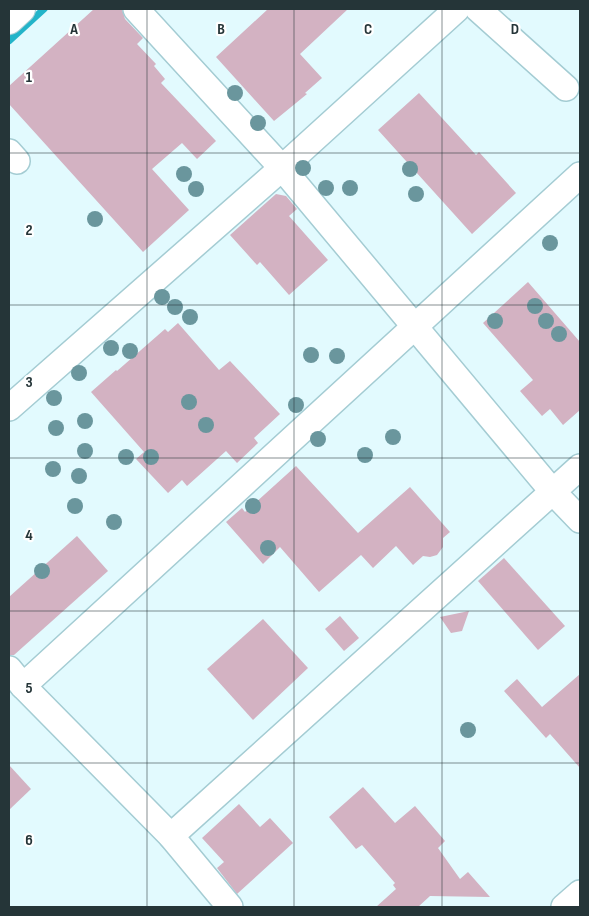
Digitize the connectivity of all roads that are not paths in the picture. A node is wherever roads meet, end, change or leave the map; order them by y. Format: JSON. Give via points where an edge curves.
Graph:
{"nodes":[{"id":1,"x":21,"y":9,"type":"edge"},
{"id":2,"x":136,"y":9,"type":"edge"},
{"id":3,"x":457,"y":9,"type":"edge"},
{"id":4,"x":478,"y":9,"type":"edge"},
{"id":5,"x":9,"y":20,"type":"edge"},
{"id":6,"x":566,"y":88,"type":"dead end"},
{"id":7,"x":282,"y":168,"type":"junction"},
{"id":8,"x":580,"y":175,"type":"edge"},
{"id":9,"x":415,"y":326,"type":"junction"},
{"id":10,"x":9,"y":408,"type":"edge"},
{"id":11,"x":580,"y":468,"type":"edge"},
{"id":12,"x":553,"y":492,"type":"junction"},
{"id":13,"x":580,"y":520,"type":"edge"},
{"id":14,"x":16,"y":677,"type":"edge"},
{"id":15,"x":172,"y":836,"type":"junction"},
{"id":16,"x":580,"y":893,"type":"edge"},
{"id":17,"x":230,"y":907,"type":"edge"},
{"id":18,"x":564,"y":907,"type":"edge"}],
"edges":[{"from":1,"to":5,"type":"main road"},
{"from":2,"to":7,"type":"street"},
{"from":3,"to":7,"type":"street"},
{"from":4,"to":6,"type":"street"},
{"from":7,"to":9,"type":"street"},
{"from":7,"to":10,"type":"street"},
{"from":8,"to":9,"type":"street"},
{"from":9,"to":12,"type":"street"},
{"from":9,"to":14,"type":"street"},
{"from":11,"to":12,"type":"street"},
{"from":12,"to":13,"type":"street"},
{"from":12,"to":15,"type":"street"},
{"from":14,"to":15,"type":"street"},
{"from":15,"to":17,"type":"street"},
{"from":16,"to":18,"type":"street"}]}
